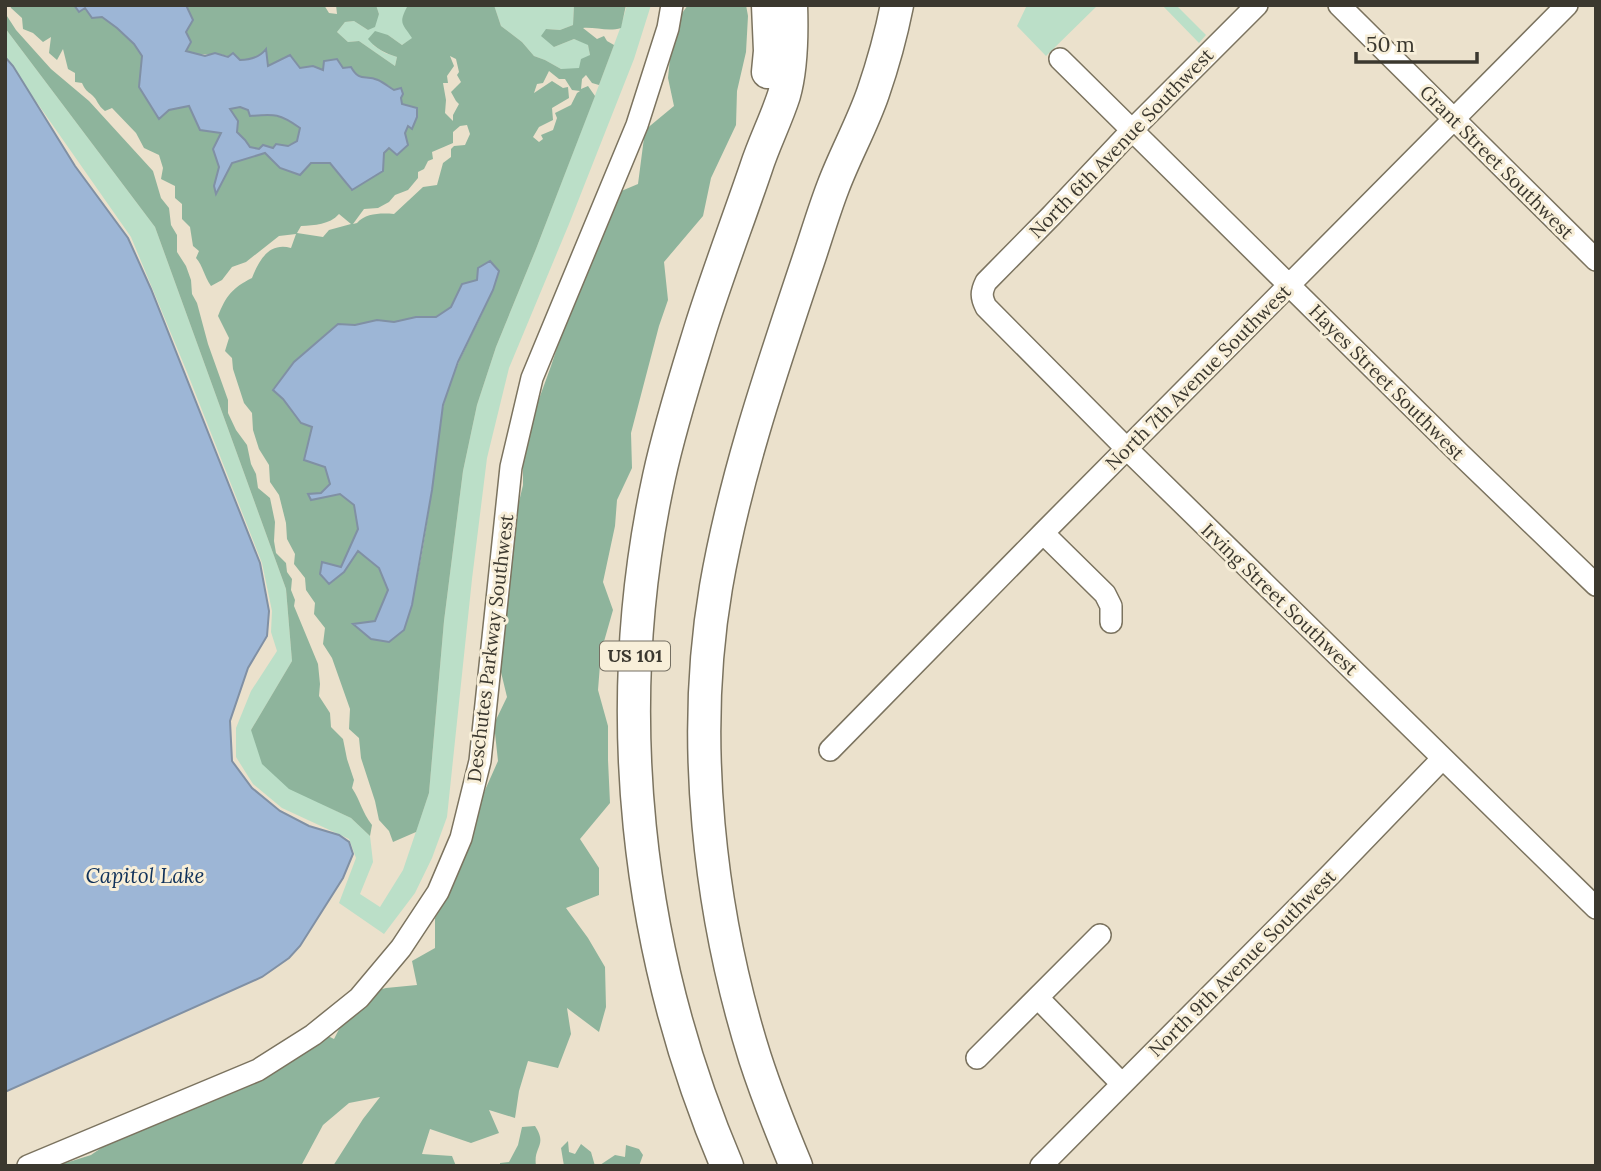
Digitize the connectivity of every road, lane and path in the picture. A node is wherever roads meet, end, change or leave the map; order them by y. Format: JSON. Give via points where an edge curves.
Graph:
{"nodes":[{"id":1,"x":672,"y":5,"type":"edge"},
{"id":2,"x":768,"y":5,"type":"edge"},
{"id":3,"x":792,"y":5,"type":"edge"},
{"id":4,"x":884,"y":5,"type":"edge"},
{"id":5,"x":897,"y":5,"type":"edge"},
{"id":6,"x":1257,"y":5,"type":"edge"},
{"id":7,"x":1339,"y":5,"type":"edge"},
{"id":8,"x":1567,"y":5,"type":"edge"},
{"id":9,"x":1060,"y":59,"type":"dead end"},
{"id":10,"x":1454,"y":117,"type":"junction"},
{"id":11,"x":1132,"y":129,"type":"junction"},
{"id":12,"x":762,"y":150,"type":"junction"},
{"id":13,"x":834,"y":187,"type":"junction"},
{"id":14,"x":1596,"y":260,"type":"edge"},
{"id":15,"x":986,"y":282,"type":"joint"},
{"id":16,"x":1289,"y":285,"type":"junction"},
{"id":17,"x":1127,"y":449,"type":"junction"},
{"id":18,"x":1043,"y":533,"type":"junction"},
{"id":19,"x":1596,"y":585,"type":"edge"},
{"id":20,"x":1111,"y":622,"type":"dead end"},
{"id":21,"x":830,"y":750,"type":"dead end"},
{"id":22,"x":1442,"y":759,"type":"junction"},
{"id":23,"x":1596,"y":908,"type":"edge"},
{"id":24,"x":1100,"y":935,"type":"dead end"},
{"id":25,"x":1038,"y":998,"type":"junction"},
{"id":26,"x":977,"y":1059,"type":"dead end"},
{"id":27,"x":1122,"y":1084,"type":"junction"},
{"id":28,"x":28,"y":1166,"type":"edge"},
{"id":29,"x":727,"y":1166,"type":"edge"},
{"id":30,"x":796,"y":1166,"type":"edge"},
{"id":31,"x":1041,"y":1166,"type":"edge"}],
"edges":[{"from":1,"to":28,"type":"street","name":"Deschutes Parkway Southwest","via":[[637,125],[532,378],[511,467],[480,761],[461,838],[438,892],[401,948],[359,998],[302,1042],[258,1070]]},
{"from":2,"to":12,"type":"highway","via":[[770,51]]},
{"from":3,"to":12,"type":"highway","via":[[784,93]]},
{"from":4,"to":13,"type":"highway","via":[[841,147]]},
{"from":5,"to":13,"type":"highway","via":[[873,94]]},
{"from":6,"to":11,"type":"street","name":"North 6th Avenue Southwest"},
{"from":7,"to":10,"type":"street","name":"Grant Street Southwest"},
{"from":8,"to":10,"type":"street","name":"North 7th Avenue Southwest"},
{"from":9,"to":11,"type":"street","name":"Hayes Street Southwest"},
{"from":10,"to":14,"type":"street","name":"Grant Street Southwest"},
{"from":10,"to":16,"type":"street","name":"North 7th Avenue Southwest"},
{"from":11,"to":15,"type":"street","name":"North 6th Avenue Southwest"},
{"from":11,"to":16,"type":"street","name":"Hayes Street Southwest"},
{"from":12,"to":29,"type":"highway","number":"US 101","via":[[705,314],[669,437],[652,515],[635,650],[636,789],[650,907],[677,1026]]},
{"from":13,"to":30,"type":"highway","via":[[740,476],[716,588],[705,703],[709,821],[725,939],[755,1057]]},
{"from":15,"to":17,"type":"street","name":"Irving Street Southwest","via":[[981,298],[986,307]]},
{"from":16,"to":17,"type":"street","name":"North 7th Avenue Southwest"},
{"from":16,"to":19,"type":"street","name":"Hayes Street Southwest"},
{"from":17,"to":18,"type":"street","name":"North 7th Avenue Southwest"},
{"from":17,"to":22,"type":"street","name":"Irving Street Southwest"},
{"from":18,"to":20,"type":"street","via":[[1105,594]]},
{"from":18,"to":21,"type":"street","name":"North 7th Avenue Southwest"},
{"from":22,"to":23,"type":"street","name":"Irving Street Southwest"},
{"from":22,"to":27,"type":"street","name":"North 9th Avenue Southwest"},
{"from":24,"to":25,"type":"street"},
{"from":25,"to":26,"type":"street"},
{"from":25,"to":27,"type":"street"},
{"from":27,"to":31,"type":"street","name":"North 9th Avenue Southwest"}]}
